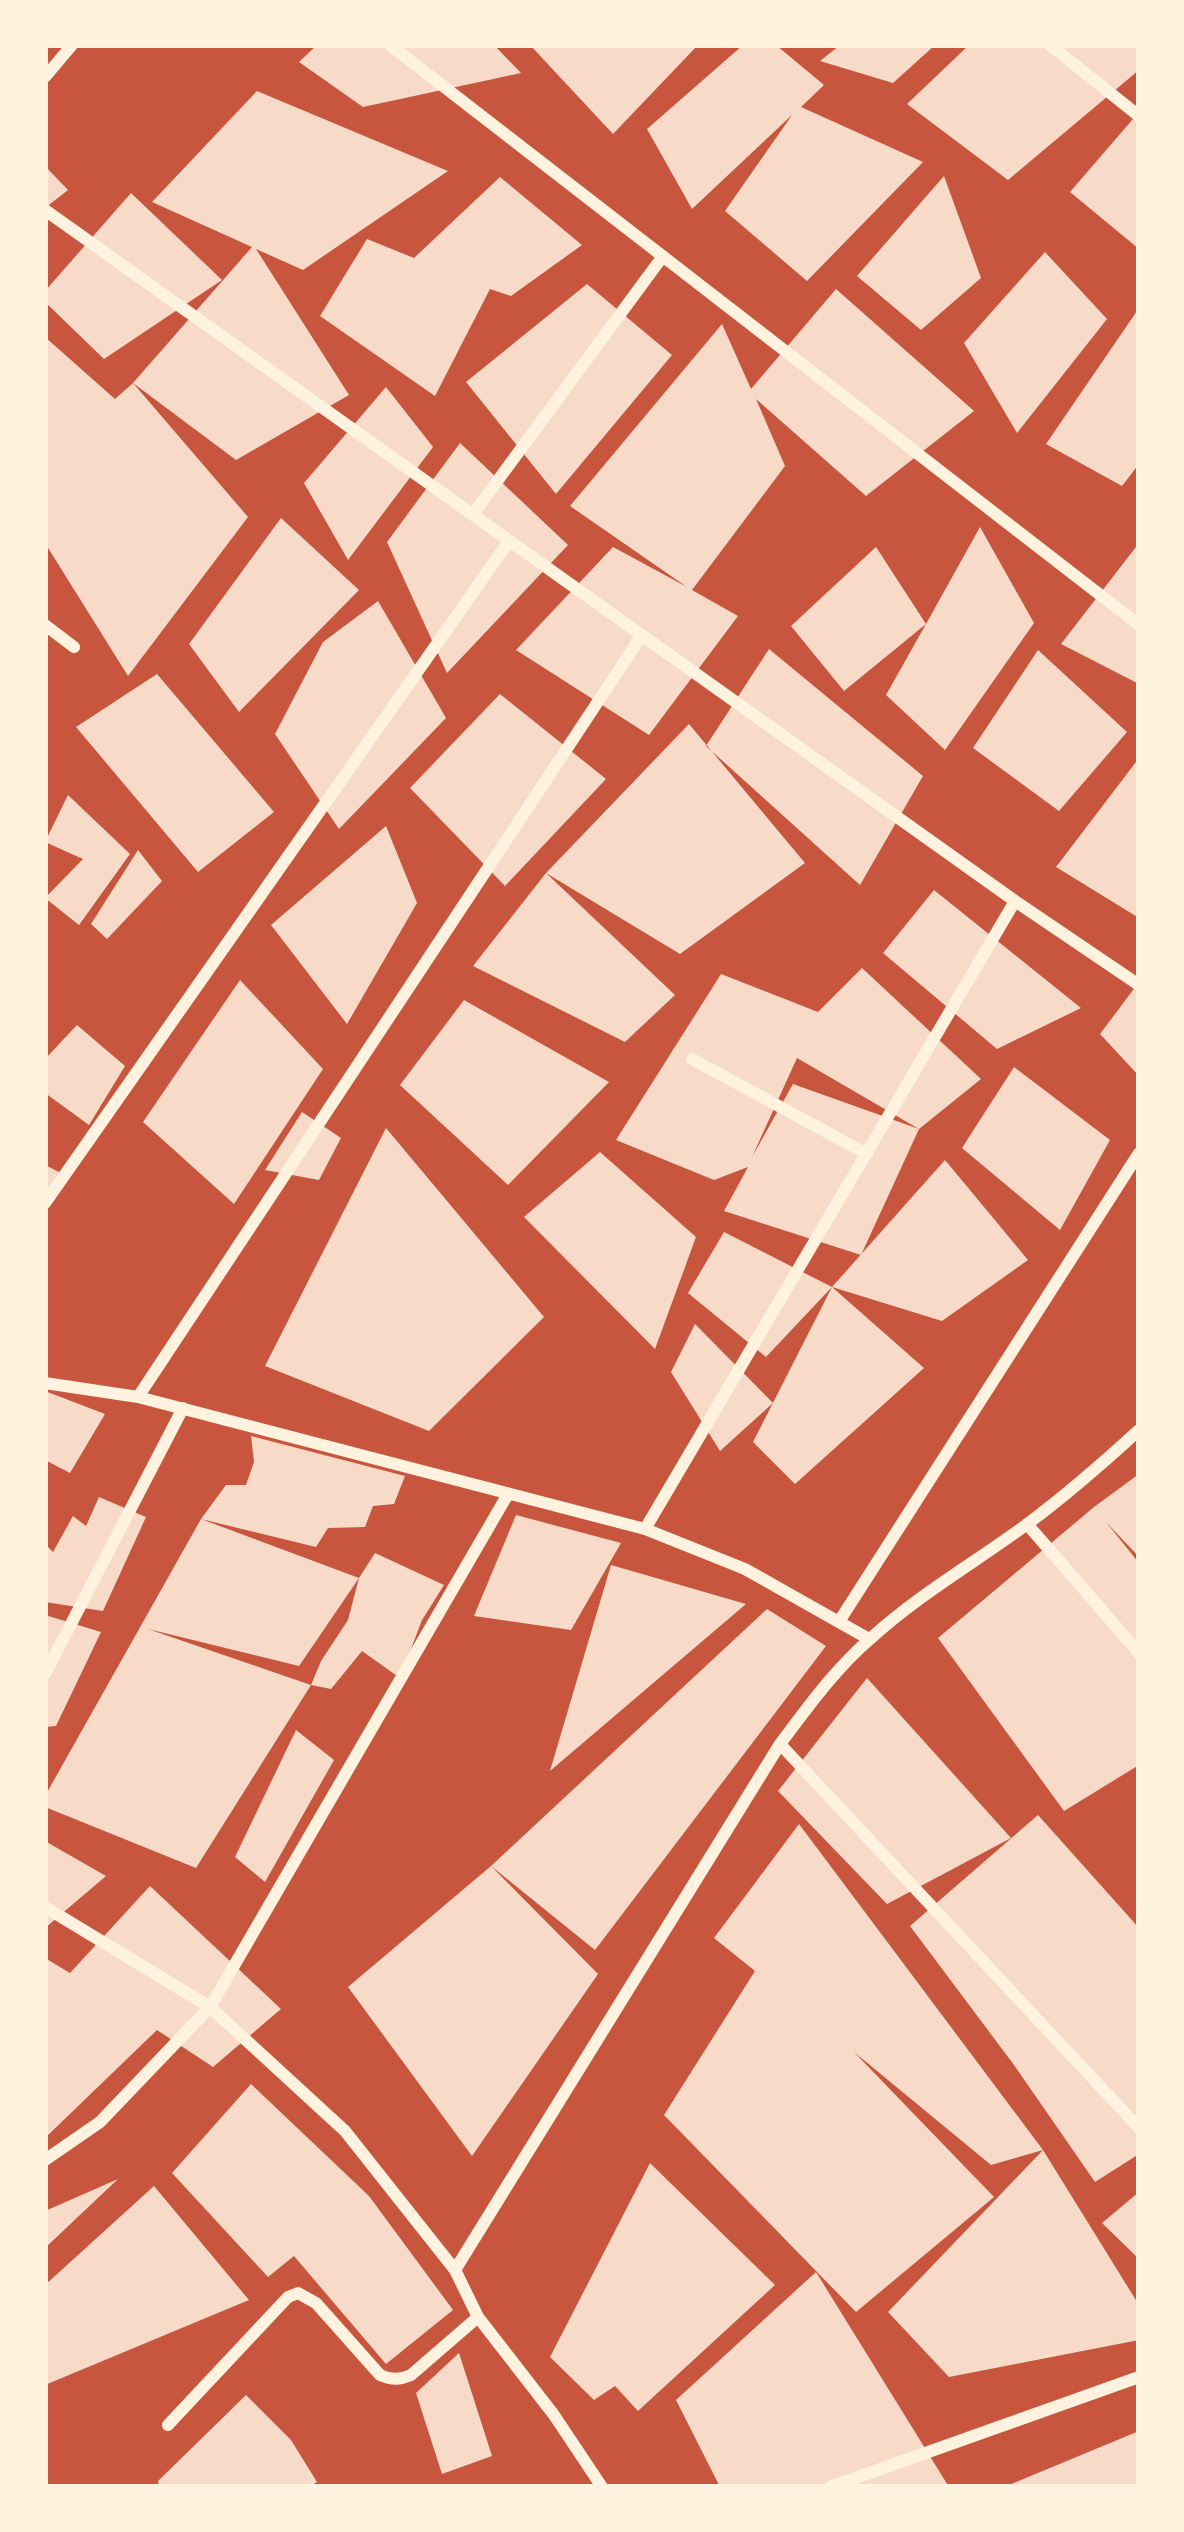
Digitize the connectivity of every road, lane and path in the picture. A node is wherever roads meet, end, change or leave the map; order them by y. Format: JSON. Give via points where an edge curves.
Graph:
{"nodes":[{"id":1,"x":72,"y":45,"type":"edge"},
{"id":2,"x":390,"y":45,"type":"edge"},
{"id":3,"x":1050,"y":45,"type":"edge"},
{"id":4,"x":45,"y":77,"type":"edge"},
{"id":5,"x":1139,"y":116,"type":"edge"},
{"id":6,"x":45,"y":210,"type":"edge"},
{"id":7,"x":663,"y":256,"type":"junction"},
{"id":8,"x":472,"y":514,"type":"junction"},
{"id":9,"x":509,"y":541,"type":"junction"},
{"id":10,"x":45,"y":625,"type":"edge"},
{"id":11,"x":1139,"y":625,"type":"edge"},
{"id":12,"x":642,"y":635,"type":"junction"},
{"id":13,"x":74,"y":647,"type":"dead end"},
{"id":14,"x":1015,"y":901,"type":"junction"},
{"id":15,"x":1139,"y":985,"type":"edge"},
{"id":16,"x":692,"y":1059,"type":"dead end"},
{"id":17,"x":1139,"y":1153,"type":"edge"},
{"id":18,"x":867,"y":1154,"type":"junction"},
{"id":19,"x":45,"y":1203,"type":"edge"},
{"id":20,"x":45,"y":1383,"type":"edge"},
{"id":21,"x":138,"y":1396,"type":"junction"},
{"id":22,"x":183,"y":1408,"type":"junction"},
{"id":23,"x":1139,"y":1430,"type":"edge"},
{"id":24,"x":508,"y":1493,"type":"junction"},
{"id":25,"x":1027,"y":1524,"type":"junction"},
{"id":26,"x":645,"y":1529,"type":"junction"},
{"id":27,"x":840,"y":1620,"type":"junction"},
{"id":28,"x":869,"y":1639,"type":"junction"},
{"id":29,"x":1139,"y":1652,"type":"edge"},
{"id":30,"x":45,"y":1674,"type":"edge"},
{"id":31,"x":780,"y":1744,"type":"junction"},
{"id":32,"x":45,"y":1906,"type":"edge"},
{"id":33,"x":211,"y":2007,"type":"junction"},
{"id":34,"x":1139,"y":2128,"type":"edge"},
{"id":35,"x":45,"y":2160,"type":"edge"},
{"id":36,"x":454,"y":2270,"type":"junction"},
{"id":37,"x":478,"y":2317,"type":"junction"},
{"id":38,"x":1139,"y":2378,"type":"edge"},
{"id":39,"x":168,"y":2425,"type":"dead end"},
{"id":40,"x":602,"y":2487,"type":"edge"},
{"id":41,"x":830,"y":2487,"type":"edge"}],
"edges":[{"from":1,"to":4,"type":"street"},
{"from":2,"to":7,"type":"street"},
{"from":3,"to":5,"type":"street"},
{"from":6,"to":8,"type":"street"},
{"from":7,"to":8,"type":"street"},
{"from":7,"to":11,"type":"street"},
{"from":8,"to":9,"type":"street"},
{"from":9,"to":12,"type":"street"},
{"from":9,"to":19,"type":"street"},
{"from":10,"to":13,"type":"street"},
{"from":12,"to":14,"type":"street"},
{"from":12,"to":21,"type":"street"},
{"from":14,"to":15,"type":"street"},
{"from":14,"to":18,"type":"street"},
{"from":16,"to":18,"type":"street"},
{"from":17,"to":27,"type":"street"},
{"from":18,"to":26,"type":"street"},
{"from":20,"to":21,"type":"street"},
{"from":21,"to":22,"type":"street"},
{"from":22,"to":24,"type":"street"},
{"from":22,"to":30,"type":"street"},
{"from":23,"to":25,"type":"street"},
{"from":24,"to":26,"type":"street"},
{"from":24,"to":33,"type":"street"},
{"from":25,"to":28,"type":"street"},
{"from":25,"to":29,"type":"street"},
{"from":26,"to":27,"type":"street","via":[[746,1569]]},
{"from":27,"to":28,"type":"street"},
{"from":28,"to":31,"type":"street"},
{"from":31,"to":34,"type":"street"},
{"from":31,"to":36,"type":"street"},
{"from":32,"to":33,"type":"street"},
{"from":33,"to":35,"type":"street","via":[[100,2122]]},
{"from":33,"to":36,"type":"street","via":[[345,2131]]},
{"from":36,"to":37,"type":"street"},
{"from":37,"to":39,"type":"street","via":[[411,2375],[390,2379],[298,2293]]},
{"from":37,"to":40,"type":"street"},
{"from":38,"to":41,"type":"street"}]}
